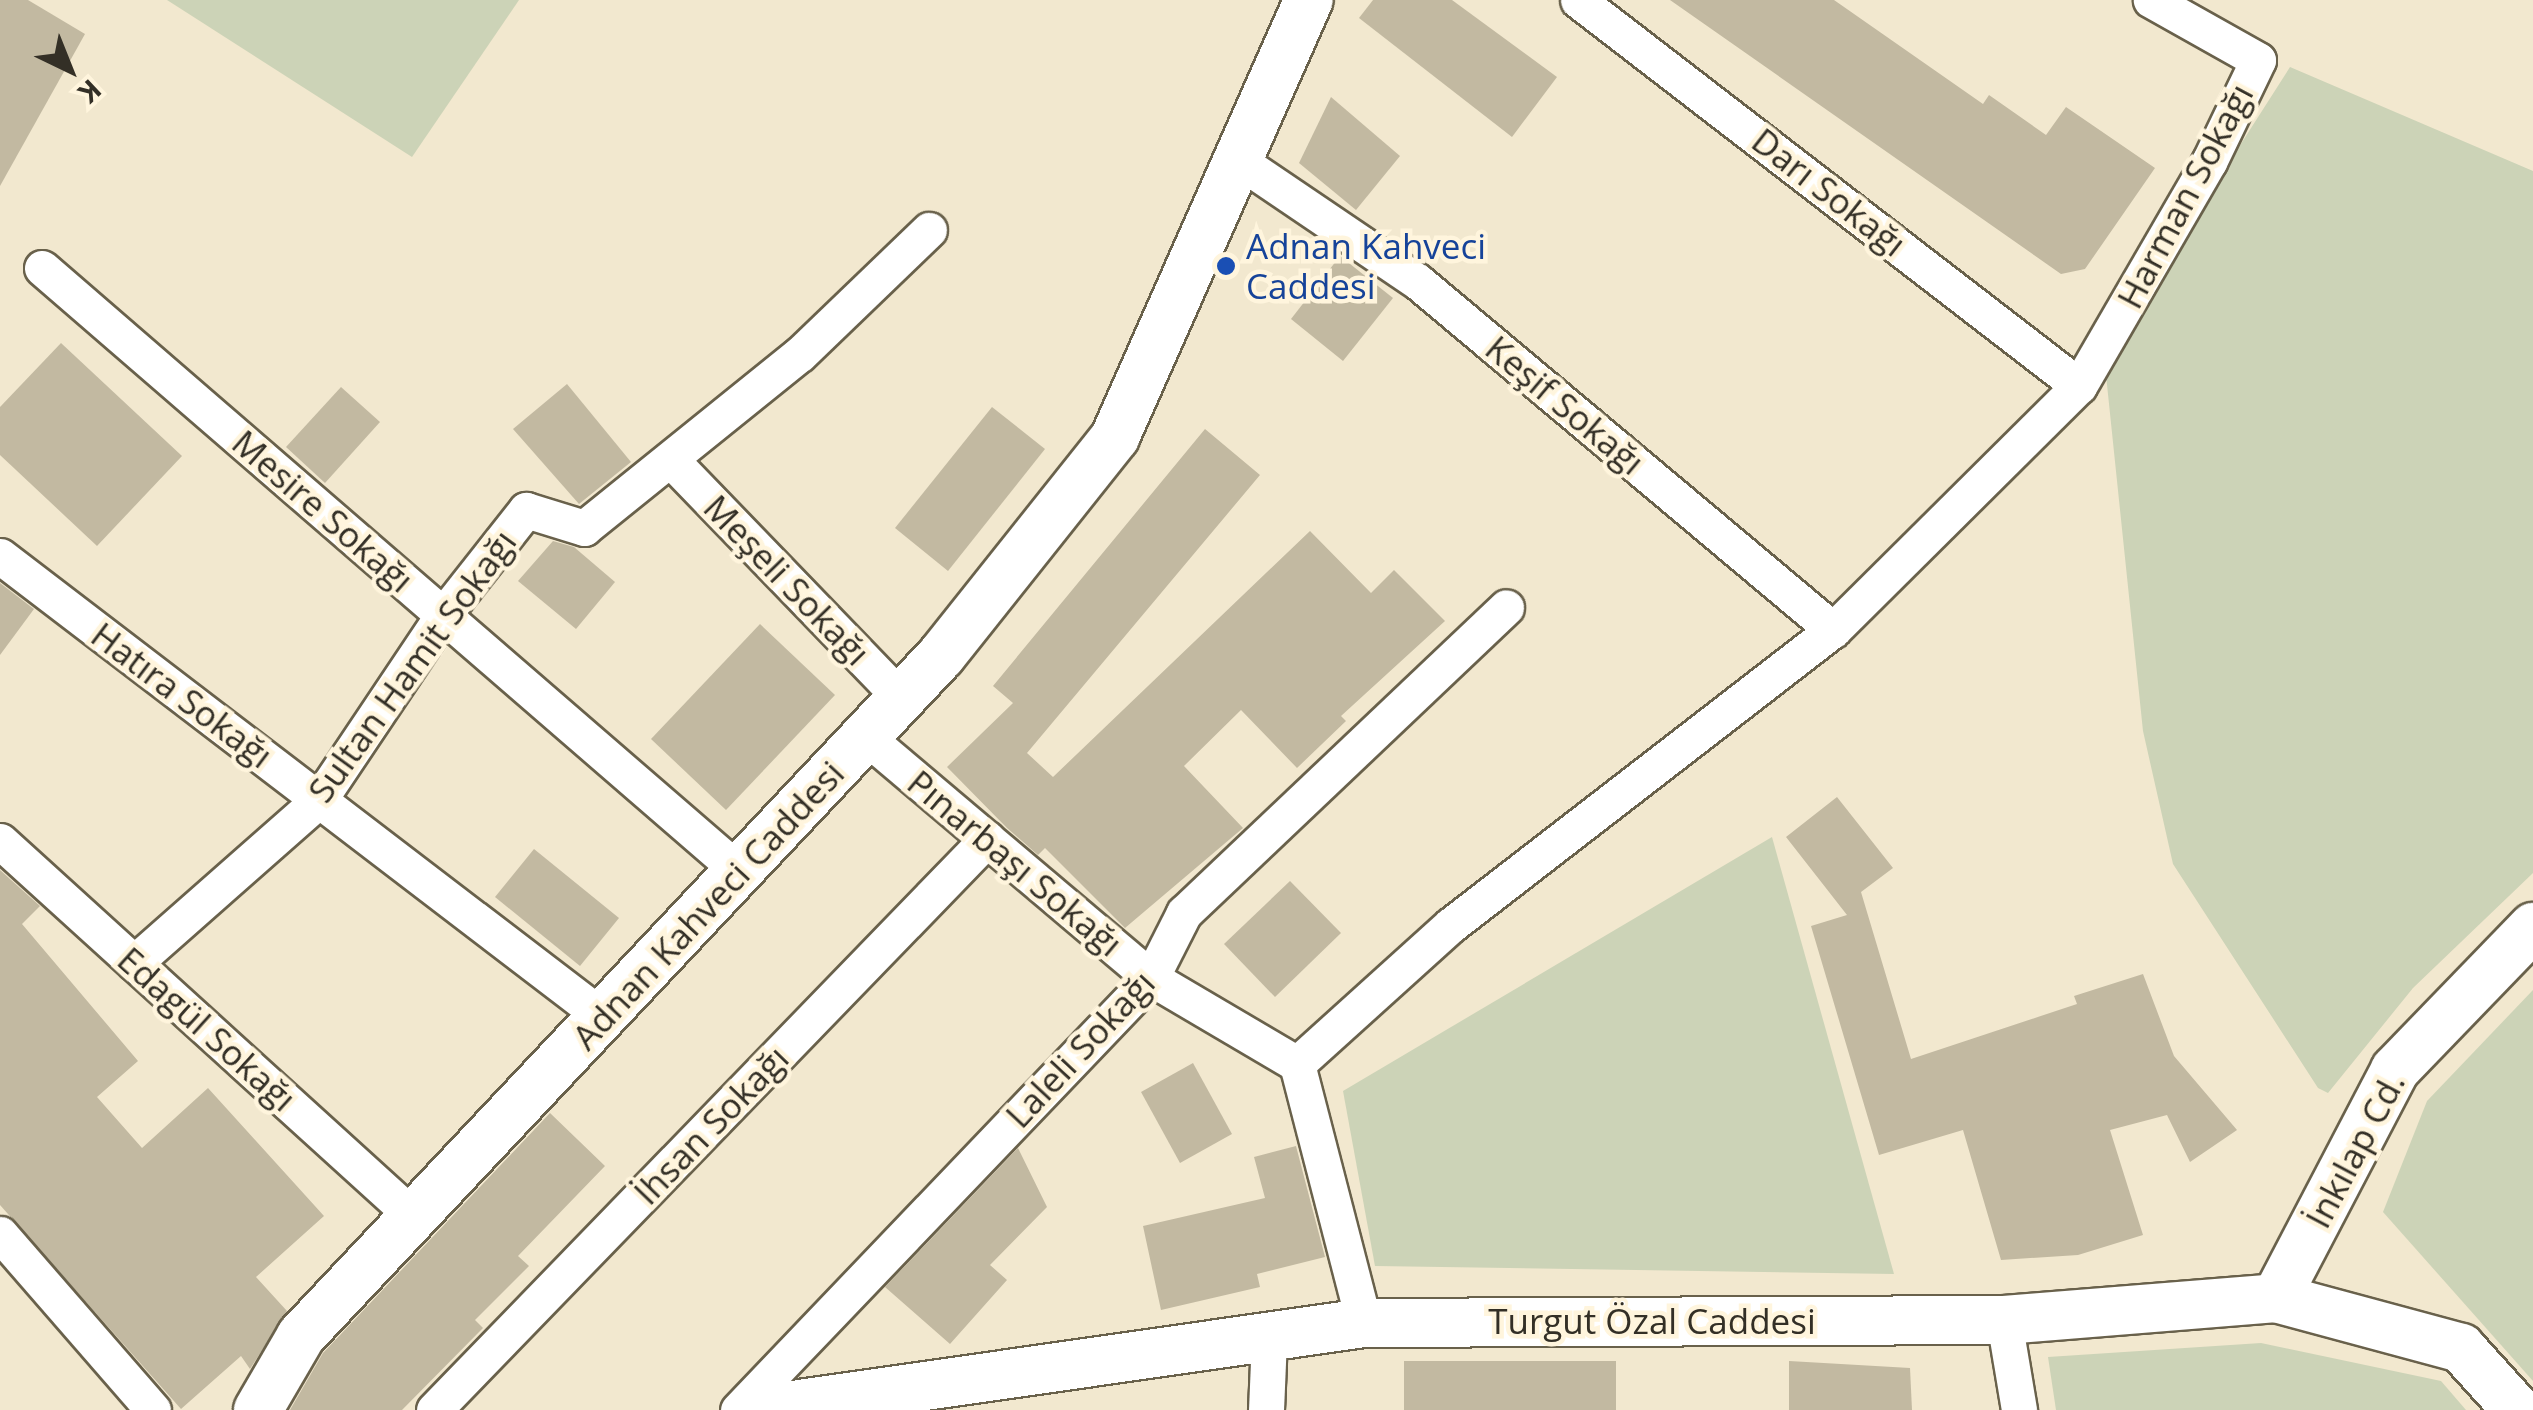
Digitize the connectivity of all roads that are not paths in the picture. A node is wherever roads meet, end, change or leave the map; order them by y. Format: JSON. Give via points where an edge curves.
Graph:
{"nodes":[{"id":1,"x":1308,"y":0,"type":"edge"},
{"id":2,"x":1578,"y":0,"type":"edge"},
{"id":3,"x":2152,"y":0,"type":"edge"},
{"id":4,"x":1238,"y":160,"type":"junction"},
{"id":5,"x":928,"y":230,"type":"dead end"},
{"id":6,"x":42,"y":268,"type":"dead end"},
{"id":7,"x":2079,"y":386,"type":"junction"},
{"id":8,"x":673,"y":462,"type":"junction"},
{"id":9,"x":0,"y":556,"type":"edge"},
{"id":10,"x":1506,"y":607,"type":"dead end"},
{"id":11,"x":443,"y":615,"type":"junction"},
{"id":12,"x":1833,"y":630,"type":"junction"},
{"id":13,"x":901,"y":698,"type":"junction"},
{"id":14,"x":866,"y":736,"type":"junction"},
{"id":15,"x":319,"y":800,"type":"junction"},
{"id":16,"x":988,"y":840,"type":"junction"},
{"id":17,"x":0,"y":841,"type":"edge"},
{"id":18,"x":740,"y":872,"type":"junction"},
{"id":19,"x":2533,"y":926,"type":"edge"},
{"id":20,"x":134,"y":963,"type":"junction"},
{"id":21,"x":1151,"y":978,"type":"junction"},
{"id":22,"x":603,"y":1017,"type":"junction"},
{"id":23,"x":1297,"y":1064,"type":"junction"},
{"id":24,"x":414,"y":1217,"type":"junction"},
{"id":25,"x":0,"y":1234,"type":"edge"},
{"id":26,"x":2276,"y":1298,"type":"junction"},
{"id":27,"x":2004,"y":1320,"type":"junction"},
{"id":28,"x":1364,"y":1323,"type":"junction"},
{"id":29,"x":1269,"y":1337,"type":"junction"},
{"id":30,"x":153,"y":1410,"type":"edge"},
{"id":31,"x":258,"y":1410,"type":"edge"},
{"id":32,"x":434,"y":1410,"type":"edge"},
{"id":33,"x":738,"y":1410,"type":"edge"},
{"id":34,"x":758,"y":1410,"type":"edge"},
{"id":35,"x":1266,"y":1410,"type":"edge"},
{"id":36,"x":2019,"y":1410,"type":"edge"},
{"id":37,"x":2517,"y":1410,"type":"edge"}],
"edges":[{"from":1,"to":4,"type":"street","name":"Adnan Kahveci Caddesi"},
{"from":2,"to":7,"type":"street","name":"Darı Sokağı"},
{"from":3,"to":7,"type":"street","name":"Harman Sokağı","via":[[2258,60],[2209,162]]},
{"from":4,"to":12,"type":"street","name":"Keşif Sokağı","via":[[1417,281]]},
{"from":4,"to":13,"type":"street","name":"Adnan Kahveci Caddesi","via":[[1115,437]]},
{"from":5,"to":8,"type":"street","name":"Sultan Hamit Sokağı","via":[[800,354]]},
{"from":6,"to":11,"type":"street","name":"Mesire Sokağı"},
{"from":7,"to":12,"type":"street"},
{"from":8,"to":11,"type":"street","name":"Sultan Hamit Sokağı","via":[[584,528],[526,510]]},
{"from":8,"to":13,"type":"street","name":"Meşeli Sokağı"},
{"from":9,"to":15,"type":"street","name":"Hatıra Sokağı"},
{"from":10,"to":21,"type":"street","name":"Laleli Sokağı","via":[[1184,913]]},
{"from":11,"to":15,"type":"street","name":"Sultan Hamit Sokağı"},
{"from":11,"to":18,"type":"street","name":"Mesire Sokağı"},
{"from":12,"to":23,"type":"street","via":[[1510,876]]},
{"from":13,"to":14,"type":"street","name":"Adnan Kahveci Caddesi"},
{"from":14,"to":16,"type":"street","name":"Pınarbaşı Sokağı"},
{"from":14,"to":18,"type":"street","name":"Adnan Kahveci Caddesi"},
{"from":15,"to":20,"type":"street","name":"Sultan Hamit Sokağı"},
{"from":15,"to":22,"type":"street","name":"Hatıra Sokağı"},
{"from":16,"to":21,"type":"street","name":"Pınarbaşı Sokağı"},
{"from":16,"to":32,"type":"street","name":"İhsan Sokağı"},
{"from":17,"to":20,"type":"street","name":"Edagül Sokağı"},
{"from":18,"to":22,"type":"street","name":"Adnan Kahveci Caddesi"},
{"from":19,"to":26,"type":"street","name":"İnkılap Cd.","via":[[2395,1070]]},
{"from":20,"to":24,"type":"street","name":"Edagül Sokağı"},
{"from":21,"to":23,"type":"street","name":"Pınarbaşı Sokağı"},
{"from":21,"to":33,"type":"street","name":"Laleli Sokağı"},
{"from":22,"to":24,"type":"street","name":"Adnan Kahveci Caddesi"},
{"from":23,"to":28,"type":"street"},
{"from":24,"to":31,"type":"street","name":"Adnan Kahveci Caddesi","via":[[302,1336]]},
{"from":25,"to":30,"type":"street"},
{"from":26,"to":27,"type":"street","name":"Turgut Özal Caddesi"},
{"from":26,"to":37,"type":"street","name":"Turgut Özal Caddesi","via":[[2461,1348]]},
{"from":27,"to":28,"type":"street","name":"Turgut Özal Caddesi"},
{"from":27,"to":36,"type":"street"},
{"from":28,"to":29,"type":"street","name":"Turgut Özal Caddesi"},
{"from":29,"to":34,"type":"street","name":"Turgut Özal Caddesi"},
{"from":29,"to":35,"type":"street"}]}
